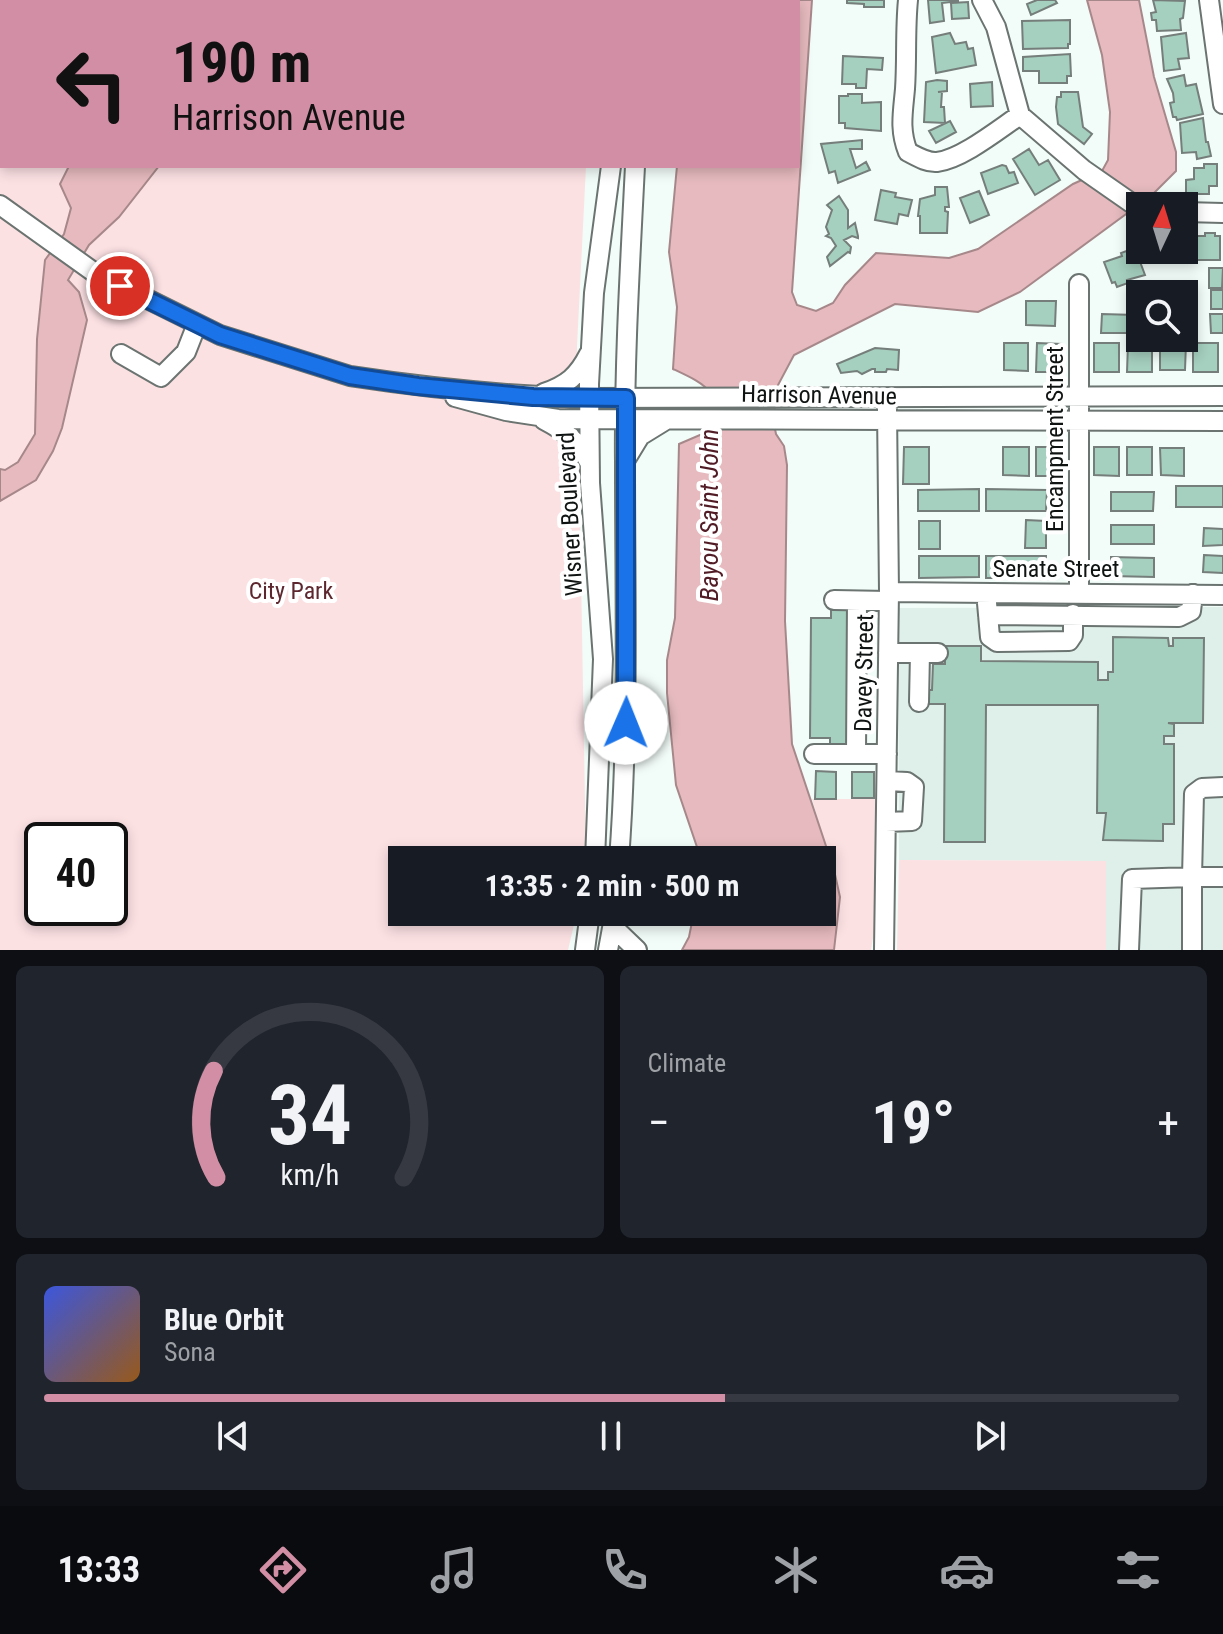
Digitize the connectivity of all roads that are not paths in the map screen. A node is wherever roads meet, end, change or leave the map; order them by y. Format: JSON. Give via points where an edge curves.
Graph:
{"nodes":[{"id":1,"x":908,"y":0,"type":"edge"},
{"id":2,"x":982,"y":0,"type":"edge"},
{"id":3,"x":1209,"y":0,"type":"edge"},
{"id":4,"x":1223,"y":104,"type":"edge"},
{"id":5,"x":1020,"y":115,"type":"junction"},
{"id":6,"x":611,"y":168,"type":"edge"},
{"id":7,"x":635,"y":168,"type":"edge"},
{"id":8,"x":1126,"y":198,"type":"edge"},
{"id":9,"x":0,"y":205,"type":"edge"},
{"id":10,"x":1198,"y":212,"type":"edge"},
{"id":11,"x":1223,"y":213,"type":"edge"},
{"id":12,"x":1079,"y":284,"type":"dead end"},
{"id":13,"x":594,"y":293,"type":"junction"},
{"id":14,"x":629,"y":298,"type":"junction"},
{"id":15,"x":197,"y":324,"type":"junction"},
{"id":16,"x":589,"y":352,"type":"junction"},
{"id":17,"x":121,"y":354,"type":"dead end"},
{"id":18,"x":627,"y":365,"type":"junction"},
{"id":19,"x":418,"y":386,"type":"junction"},
{"id":20,"x":887,"y":396,"type":"junction"},
{"id":21,"x":1223,"y":396,"type":"edge"},
{"id":22,"x":533,"y":397,"type":"junction"},
{"id":23,"x":588,"y":398,"type":"junction"},
{"id":24,"x":626,"y":398,"type":"junction"},
{"id":25,"x":667,"y":398,"type":"junction"},
{"id":26,"x":1078,"y":398,"type":"junction"},
{"id":27,"x":538,"y":417,"type":"junction"},
{"id":28,"x":625,"y":419,"type":"junction"},
{"id":29,"x":667,"y":419,"type":"junction"},
{"id":30,"x":589,"y":420,"type":"junction"},
{"id":31,"x":887,"y":420,"type":"junction"},
{"id":32,"x":1079,"y":420,"type":"junction"},
{"id":33,"x":1223,"y":421,"type":"edge"},
{"id":34,"x":625,"y":462,"type":"junction"},
{"id":35,"x":589,"y":463,"type":"junction"},
{"id":36,"x":593,"y":519,"type":"junction"},
{"id":37,"x":625,"y":520,"type":"junction"},
{"id":38,"x":986,"y":593,"type":"junction"},
{"id":39,"x":1079,"y":593,"type":"junction"},
{"id":40,"x":1193,"y":594,"type":"junction"},
{"id":41,"x":1223,"y":595,"type":"edge"},
{"id":42,"x":888,"y":597,"type":"junction"},
{"id":43,"x":834,"y":600,"type":"dead end"},
{"id":44,"x":857,"y":601,"type":"junction"},
{"id":45,"x":1073,"y":614,"type":"junction"},
{"id":46,"x":988,"y":615,"type":"junction"},
{"id":47,"x":888,"y":653,"type":"junction"},
{"id":48,"x":919,"y":702,"type":"dead end"},
{"id":49,"x":814,"y":754,"type":"dead end"},
{"id":50,"x":856,"y":754,"type":"junction"},
{"id":51,"x":887,"y":754,"type":"junction"},
{"id":52,"x":887,"y":781,"type":"junction"},
{"id":53,"x":1223,"y":787,"type":"edge"},
{"id":54,"x":886,"y":822,"type":"junction"},
{"id":55,"x":598,"y":825,"type":"junction"},
{"id":56,"x":621,"y":827,"type":"junction"},
{"id":57,"x":596,"y":846,"type":"edge"},
{"id":58,"x":620,"y":846,"type":"edge"},
{"id":59,"x":1192,"y":877,"type":"junction"},
{"id":60,"x":1223,"y":877,"type":"edge"},
{"id":61,"x":588,"y":926,"type":"edge"},
{"id":62,"x":613,"y":926,"type":"edge"},
{"id":63,"x":618,"y":926,"type":"edge"},
{"id":64,"x":631,"y":949,"type":"edge"},
{"id":65,"x":585,"y":950,"type":"edge"},
{"id":66,"x":608,"y":950,"type":"edge"},
{"id":67,"x":884,"y":950,"type":"edge"},
{"id":68,"x":1129,"y":950,"type":"edge"},
{"id":69,"x":1192,"y":950,"type":"edge"}],
"edges":[{"from":1,"to":5,"type":"street","via":[[901,116],[908,152],[937,162],[972,148]]},
{"from":2,"to":5,"type":"street","via":[[996,27]]},
{"from":3,"to":4,"type":"street"},
{"from":5,"to":8,"type":"street"},
{"from":6,"to":13,"type":"street","name":"Wisner Boulevard"},
{"from":7,"to":14,"type":"street"},
{"from":9,"to":15,"type":"street","name":"Harrison Avenue","via":[[95,273]]},
{"from":10,"to":11,"type":"street"},
{"from":12,"to":26,"type":"street","name":"Encampment Street"},
{"from":13,"to":14,"type":"street"},
{"from":13,"to":16,"type":"street","name":"Wisner Boulevard"},
{"from":14,"to":18,"type":"street"},
{"from":15,"to":17,"type":"street","via":[[186,352],[161,377]]},
{"from":15,"to":19,"type":"street","name":"Harrison Avenue","via":[[350,376]]},
{"from":16,"to":22,"type":"street","via":[[567,384]]},
{"from":16,"to":23,"type":"street","name":"Wisner Boulevard"},
{"from":18,"to":24,"type":"street"},
{"from":18,"to":25,"type":"street","via":[[642,384]]},
{"from":19,"to":22,"type":"street","name":"Harrison Avenue"},
{"from":19,"to":27,"type":"street","name":"Harrison Avenue"},
{"from":20,"to":25,"type":"street","name":"Harrison Avenue"},
{"from":20,"to":26,"type":"street","name":"Harrison Avenue"},
{"from":20,"to":31,"type":"street","name":"Davey Street"},
{"from":21,"to":26,"type":"street","name":"Harrison Avenue"},
{"from":22,"to":23,"type":"street","name":"Harrison Avenue"},
{"from":23,"to":24,"type":"street","name":"Harrison Avenue"},
{"from":23,"to":30,"type":"street","name":"Wisner Boulevard"},
{"from":24,"to":25,"type":"street","name":"Harrison Avenue"},
{"from":24,"to":28,"type":"street"},
{"from":26,"to":32,"type":"street","name":"Encampment Street"},
{"from":27,"to":30,"type":"street","name":"Harrison Avenue"},
{"from":27,"to":35,"type":"street","via":[[568,434]]},
{"from":28,"to":29,"type":"street","name":"Harrison Avenue"},
{"from":28,"to":30,"type":"street","name":"Harrison Avenue"},
{"from":28,"to":34,"type":"street"},
{"from":29,"to":31,"type":"street","name":"Harrison Avenue"},
{"from":29,"to":34,"type":"street","via":[[640,436]]},
{"from":30,"to":35,"type":"street","name":"Wisner Boulevard"},
{"from":31,"to":32,"type":"street","name":"Harrison Avenue"},
{"from":31,"to":42,"type":"street","name":"Davey Street"},
{"from":32,"to":33,"type":"street","name":"Harrison Avenue"},
{"from":32,"to":39,"type":"street","name":"Encampment Street"},
{"from":34,"to":37,"type":"street"},
{"from":35,"to":36,"type":"street","name":"Wisner Boulevard"},
{"from":36,"to":37,"type":"street"},
{"from":36,"to":55,"type":"street","name":"Wisner Boulevard","via":[[603,659]]},
{"from":37,"to":56,"type":"street"},
{"from":38,"to":39,"type":"street","name":"Senate Street"},
{"from":38,"to":42,"type":"street","name":"Senate Street"},
{"from":38,"to":46,"type":"street"},
{"from":39,"to":40,"type":"street","name":"Senate Street"},
{"from":40,"to":41,"type":"street","name":"Senate Street"},
{"from":40,"to":45,"type":"street","via":[[1191,611],[1179,617]]},
{"from":42,"to":44,"type":"street","name":"Senate Street"},
{"from":42,"to":47,"type":"street","name":"Davey Street"},
{"from":43,"to":44,"type":"street","name":"Senate Street"},
{"from":44,"to":50,"type":"street"},
{"from":45,"to":46,"type":"street"},
{"from":45,"to":46,"type":"street","via":[[1073,638],[1066,642],[994,641]]},
{"from":47,"to":48,"type":"street","via":[[929,653]]},
{"from":47,"to":51,"type":"street","name":"Davey Street"},
{"from":49,"to":50,"type":"street"},
{"from":50,"to":51,"type":"street"},
{"from":51,"to":52,"type":"street","name":"Davey Street"},
{"from":52,"to":54,"type":"street","name":"Davey Street"},
{"from":52,"to":54,"type":"street","via":[[914,787],[912,821]]},
{"from":53,"to":59,"type":"street","via":[[1194,794]]},
{"from":54,"to":67,"type":"street","name":"Davey Street"},
{"from":55,"to":56,"type":"street"},
{"from":55,"to":57,"type":"street","name":"Wisner Boulevard"},
{"from":56,"to":58,"type":"street"},
{"from":59,"to":60,"type":"street"},
{"from":59,"to":68,"type":"street","via":[[1132,879]]},
{"from":59,"to":69,"type":"street"},
{"from":61,"to":65,"type":"street"},
{"from":62,"to":66,"type":"street"},
{"from":63,"to":64,"type":"street"}]}
